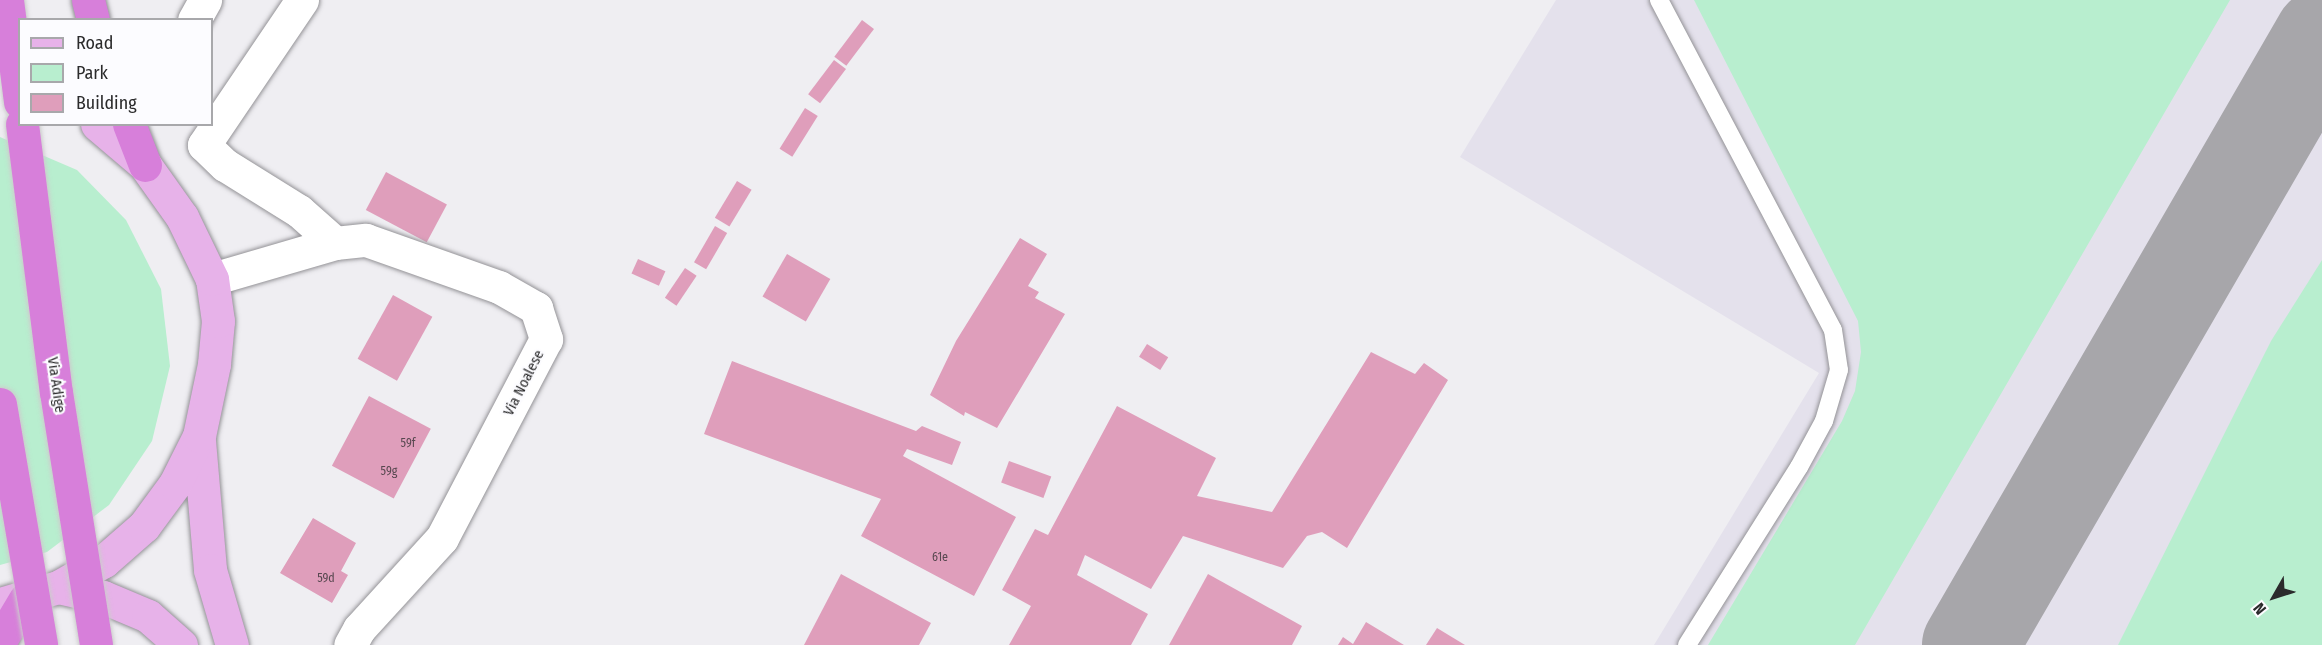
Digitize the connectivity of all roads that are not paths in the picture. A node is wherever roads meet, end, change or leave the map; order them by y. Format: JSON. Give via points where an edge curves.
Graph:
{"nodes":[{"id":1,"x":7,"y":0,"type":"edge"},
{"id":2,"x":88,"y":0,"type":"edge"},
{"id":3,"x":205,"y":0,"type":"edge"},
{"id":4,"x":302,"y":0,"type":"edge"},
{"id":5,"x":1659,"y":0,"type":"edge"},
{"id":6,"x":92,"y":18,"type":"edge"},
{"id":7,"x":195,"y":18,"type":"edge"},
{"id":8,"x":0,"y":86,"type":"edge"},
{"id":9,"x":18,"y":86,"type":"edge"},
{"id":10,"x":18,"y":89,"type":"edge"},
{"id":11,"x":213,"y":113,"type":"edge"},
{"id":12,"x":22,"y":126,"type":"edge"},
{"id":13,"x":99,"y":126,"type":"edge"},
{"id":14,"x":130,"y":126,"type":"edge"},
{"id":15,"x":196,"y":135,"type":"edge"},
{"id":16,"x":145,"y":165,"type":"junction"},
{"id":17,"x":335,"y":243,"type":"junction"},
{"id":18,"x":212,"y":279,"type":"junction"},
{"id":19,"x":0,"y":404,"type":"edge"},
{"id":20,"x":199,"y":436,"type":"junction"},
{"id":21,"x":58,"y":587,"type":"junction"},
{"id":22,"x":13,"y":601,"type":"edge"},
{"id":23,"x":0,"y":641,"type":"edge"},
{"id":24,"x":41,"y":645,"type":"edge"},
{"id":25,"x":96,"y":645,"type":"edge"},
{"id":26,"x":182,"y":645,"type":"edge"},
{"id":27,"x":232,"y":645,"type":"edge"},
{"id":28,"x":350,"y":645,"type":"edge"},
{"id":29,"x":1687,"y":645,"type":"edge"}],
"edges":[{"from":1,"to":9,"type":"highway","bridge":true},
{"from":2,"to":6,"type":"highway"},
{"from":3,"to":7,"type":"street"},
{"from":4,"to":11,"type":"street"},
{"from":5,"to":29,"type":"lane","via":[[1833,330],[1839,370],[1824,421]]},
{"from":8,"to":10,"type":"main road"},
{"from":12,"to":25,"type":"highway","name":"Via Adige","bridge":true,"via":[[56,393]]},
{"from":13,"to":16,"type":"main road"},
{"from":14,"to":16,"type":"highway"},
{"from":15,"to":17,"type":"street","via":[[225,165],[299,211]]},
{"from":16,"to":18,"type":"main road","via":[[182,218]]},
{"from":17,"to":18,"type":"street","name":"Via Noalese"},
{"from":17,"to":28,"type":"street","name":"Via Noalese","via":[[366,240],[499,287],[536,308],[546,339],[442,538],[359,629]]},
{"from":18,"to":20,"type":"main road","via":[[218,321]]},
{"from":19,"to":24,"type":"highway","bridge":true},
{"from":20,"to":21,"type":"main road","via":[[175,484],[144,526],[104,561]]},
{"from":20,"to":27,"type":"main road","via":[[210,570]]},
{"from":21,"to":22,"type":"main road"},
{"from":21,"to":26,"type":"main road","via":[[104,597],[148,616]]},
{"from":22,"to":23,"type":"highway"}]}
